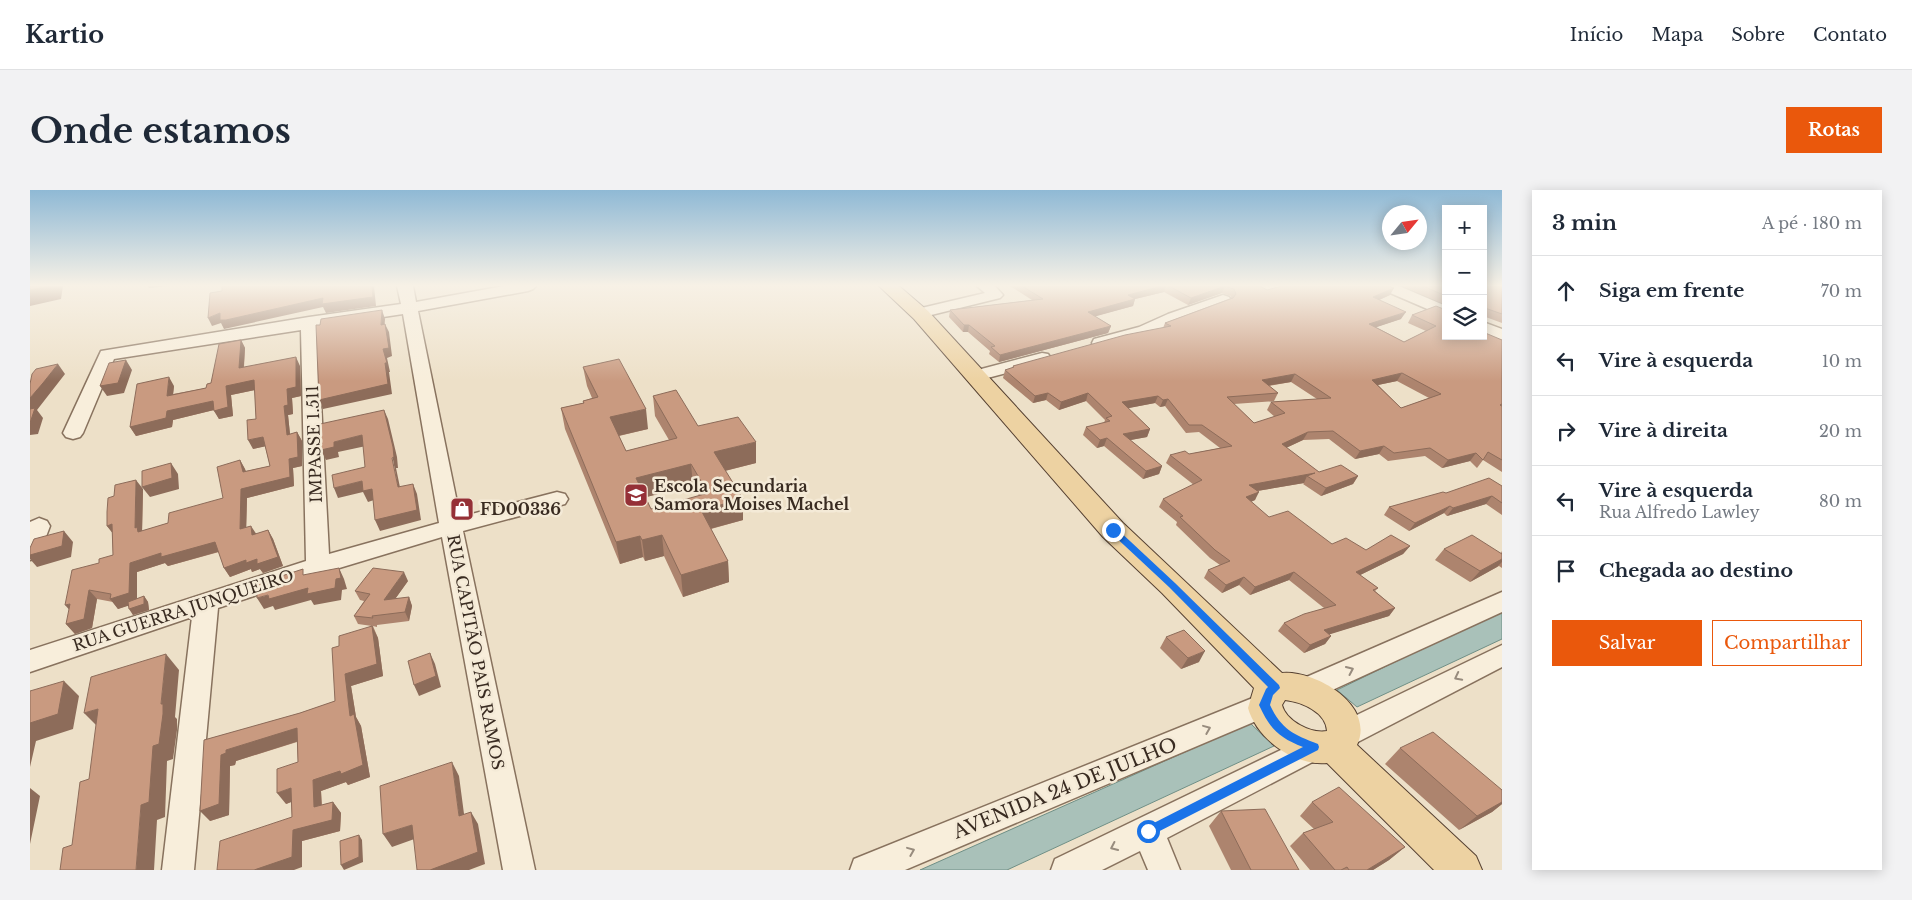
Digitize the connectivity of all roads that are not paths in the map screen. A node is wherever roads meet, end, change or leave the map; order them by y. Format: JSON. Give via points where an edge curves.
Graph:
{"nodes":[{"id":1,"x":326,"y":318,"type":"edge"},
{"id":2,"x":412,"y":318,"type":"edge"},
{"id":3,"x":923,"y":318,"type":"edge"},
{"id":4,"x":1172,"y":318,"type":"edge"},
{"id":5,"x":309,"y":322,"type":"junction"},
{"id":6,"x":1487,"y":329,"type":"edge"},
{"id":7,"x":1502,"y":335,"type":"edge"},
{"id":8,"x":1082,"y":348,"type":"edge"},
{"id":9,"x":1056,"y":355,"type":"edge"},
{"id":10,"x":976,"y":376,"type":"junction"},
{"id":11,"x":73,"y":433,"type":"dead end"},
{"id":12,"x":557,"y":499,"type":"dead end"},
{"id":13,"x":39,"y":526,"type":"dead end"},
{"id":14,"x":451,"y":527,"type":"junction"},
{"id":15,"x":30,"y":552,"type":"edge"},
{"id":16,"x":318,"y":566,"type":"junction"},
{"id":17,"x":1502,"y":601,"type":"edge"},
{"id":18,"x":206,"y":602,"type":"junction"},
{"id":19,"x":1502,"y":655,"type":"edge"},
{"id":20,"x":30,"y":661,"type":"edge"},
{"id":21,"x":1282,"y":694,"type":"junction"},
{"id":22,"x":1331,"y":742,"type":"junction"},
{"id":23,"x":1148,"y":831,"type":"junction"},
{"id":24,"x":178,"y":870,"type":"edge"},
{"id":25,"x":519,"y":870,"type":"edge"},
{"id":26,"x":866,"y":870,"type":"edge"},
{"id":27,"x":1067,"y":870,"type":"edge"},
{"id":28,"x":1164,"y":870,"type":"edge"},
{"id":29,"x":1462,"y":870,"type":"edge"}],
"edges":[{"from":1,"to":5,"type":"street"},
{"from":2,"to":14,"type":"street","name":"RUA CAPITÃO PAIS RAMOS"},
{"from":3,"to":10,"type":"main road"},
{"from":4,"to":8,"type":"street","via":[[1145,330]]},
{"from":5,"to":11,"type":"street","via":[[107,355]]},
{"from":5,"to":16,"type":"street","name":"IMPASSE 1.511"},
{"from":6,"to":7,"type":"street"},
{"from":9,"to":10,"type":"street"},
{"from":10,"to":21,"type":"main road","via":[[1113,530]]},
{"from":12,"to":14,"type":"street","name":"RUA GUERRA JUNQUEIRO"},
{"from":13,"to":15,"type":"street"},
{"from":14,"to":16,"type":"street","name":"RUA GUERRA JUNQUEIRO"},
{"from":14,"to":25,"type":"street","name":"RUA CAPITÃO PAIS RAMOS"},
{"from":16,"to":18,"type":"street","name":"RUA GUERRA JUNQUEIRO"},
{"from":21,"to":17,"type":"street","name":"AVENIDA 24 DE JULHO","one_way":true},
{"from":18,"to":20,"type":"street","name":"RUA GUERRA JUNQUEIRO"},
{"from":18,"to":24,"type":"street"},
{"from":19,"to":22,"type":"street","one_way":true},
{"from":21,"to":22,"type":"main road","via":[[1327,702],[1341,718]]},
{"from":21,"to":22,"type":"main road","via":[[1273,723],[1281,731],[1303,744]]},
{"from":26,"to":21,"type":"street","name":"AVENIDA 24 DE JULHO","one_way":true},
{"from":22,"to":23,"type":"street"},
{"from":22,"to":29,"type":"main road"},
{"from":23,"to":27,"type":"street","one_way":true},
{"from":23,"to":28,"type":"street"}]}
